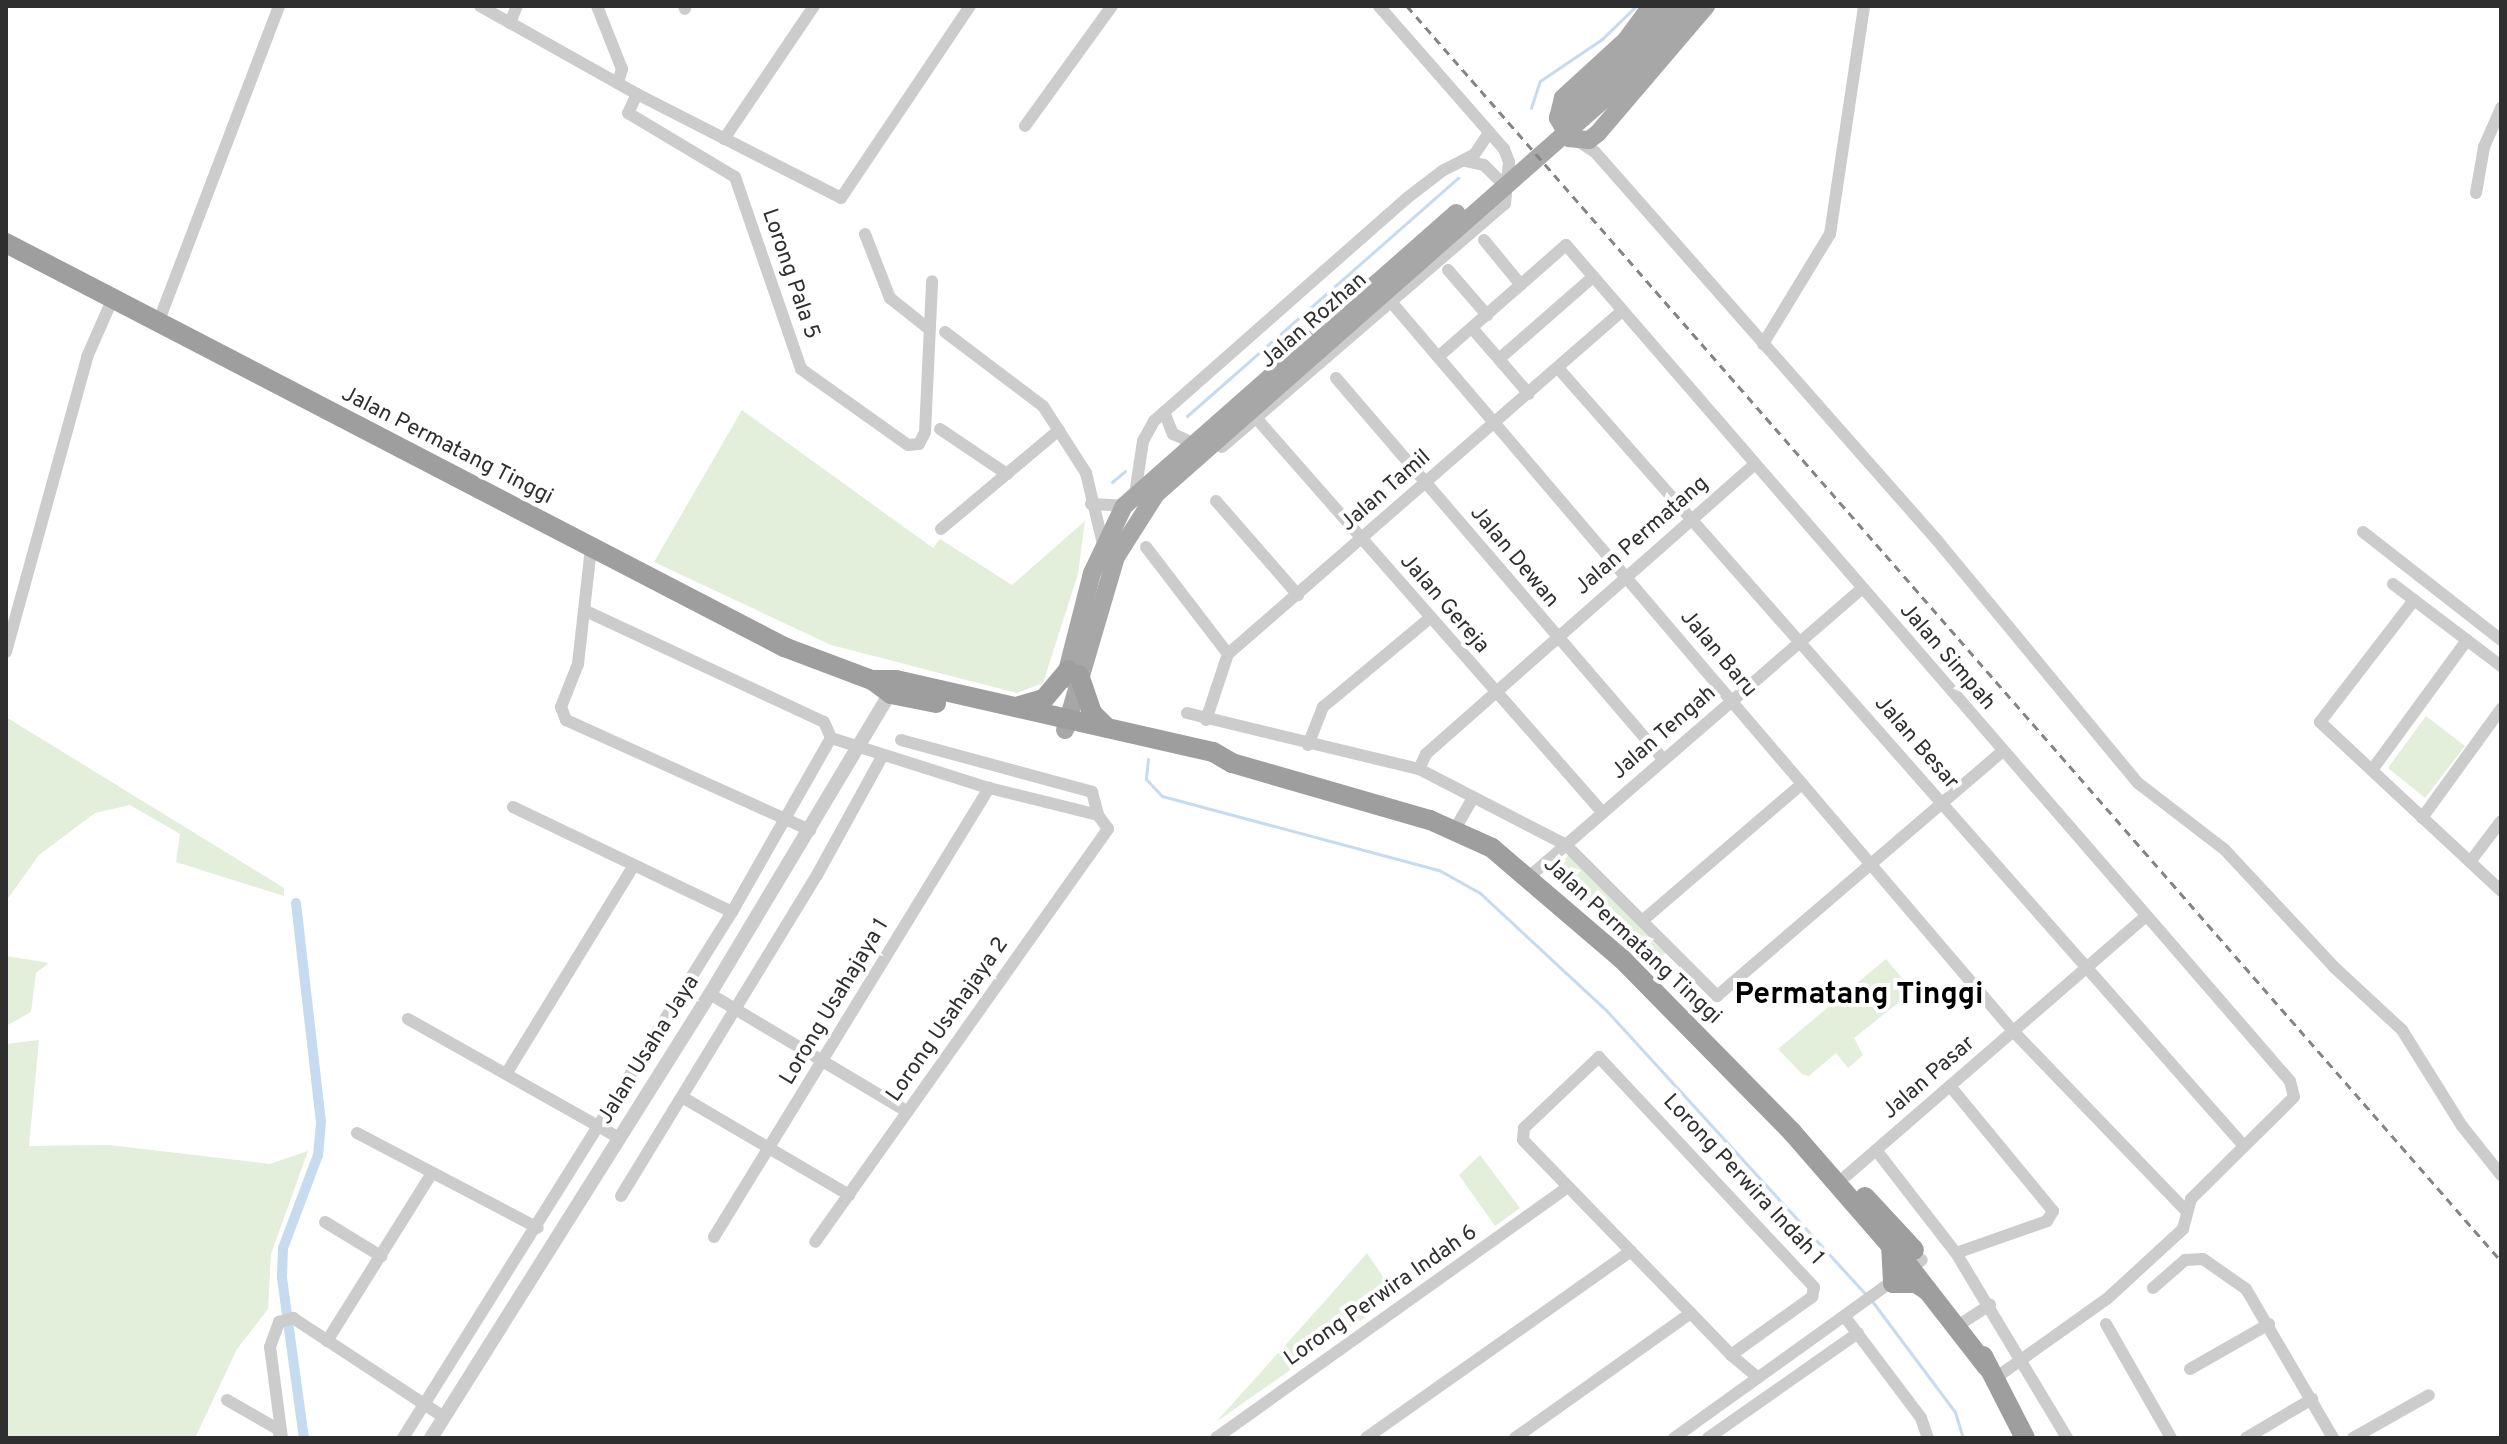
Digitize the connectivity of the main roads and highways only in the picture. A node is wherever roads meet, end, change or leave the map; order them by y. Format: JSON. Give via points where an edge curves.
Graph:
{"nodes":[{"id":1,"x":1651,"y":6,"type":"edge"},
{"id":2,"x":1670,"y":6,"type":"edge"},
{"id":3,"x":1686,"y":6,"type":"edge"},
{"id":4,"x":1706,"y":6,"type":"edge"},
{"id":5,"x":6,"y":243,"type":"edge"},
{"id":6,"x":1278,"y":375,"type":"junction"},
{"id":7,"x":1132,"y":506,"type":"junction"},
{"id":8,"x":1073,"y":672,"type":"junction"},
{"id":9,"x":893,"y":687,"type":"junction"},
{"id":10,"x":1012,"y":707,"type":"junction"},
{"id":11,"x":1060,"y":724,"type":"junction"},
{"id":12,"x":1107,"y":728,"type":"junction"},
{"id":13,"x":1232,"y":763,"type":"junction"},
{"id":14,"x":1792,"y":1132,"type":"junction"},
{"id":15,"x":1891,"y":1244,"type":"junction"},
{"id":16,"x":1917,"y":1265,"type":"junction"},
{"id":17,"x":1928,"y":1291,"type":"junction"},
{"id":18,"x":1990,"y":1373,"type":"junction"},
{"id":19,"x":2025,"y":1438,"type":"edge"}],
"edges":[{"from":1,"to":4,"type":"main road","via":[[1626,40],[1563,98],[1559,126],[1578,141],[1598,133]]},
{"from":2,"to":6,"type":"main road","name":"Jalan Rozhan","via":[[1588,97]]},
{"from":3,"to":6,"type":"main road","name":"Jalan Rozhan","via":[[1603,100]]},
{"from":5,"to":9,"type":"highway","name":"Jalan Permatang Tinggi","via":[[784,647]]},
{"from":6,"to":7,"type":"main road","name":"Jalan Rozhan","via":[[1191,442]]},
{"from":6,"to":7,"type":"main road","name":"Jalan Rozhan","via":[[1156,494]]},
{"from":7,"to":8,"type":"main road","name":"Jalan Rozhan"},
{"from":7,"to":8,"type":"main road","name":"Jalan Rozhan","via":[[1103,544]]},
{"from":8,"to":10,"type":"highway","via":[[1044,699]]},
{"from":8,"to":11,"type":"main road","name":"Jalan Rozhan"},
{"from":8,"to":12,"type":"highway","via":[[1092,713]]},
{"from":9,"to":10,"type":"highway","name":"Jalan Permatang Tinggi"},
{"from":9,"to":11,"type":"highway","name":"Jalan Permatang Tinggi"},
{"from":10,"to":11,"type":"highway","name":"Jalan Permatang Tinggi"},
{"from":11,"to":12,"type":"highway","name":"Jalan Permatang Tinggi"},
{"from":11,"to":13,"type":"highway","name":"Jalan Permatang Tinggi","via":[[1209,763]]},
{"from":12,"to":13,"type":"highway","name":"Jalan Permatang Tinggi","via":[[1213,752]]},
{"from":13,"to":14,"type":"highway","name":"Jalan Permatang Tinggi","via":[[1455,829],[1530,876],[1622,959]]},
{"from":14,"to":15,"type":"highway","name":"Jalan Permatang Tinggi"},
{"from":14,"to":16,"type":"highway","name":"Jalan Permatang Tinggi","via":[[1809,1139],[1846,1176]]},
{"from":15,"to":16,"type":"highway","name":"Jalan Permatang Tinggi"},
{"from":15,"to":17,"type":"highway","via":[[1887,1287],[1916,1283]]},
{"from":16,"to":17,"type":"highway","name":"Jalan Permatang Tinggi"},
{"from":16,"to":18,"type":"highway","name":"Jalan Permatang Tinggi","via":[[1965,1321]]},
{"from":17,"to":18,"type":"highway","name":"Jalan Permatang Tinggi"},
{"from":18,"to":19,"type":"highway","name":"Jalan Permatang Tinggi"}]}
